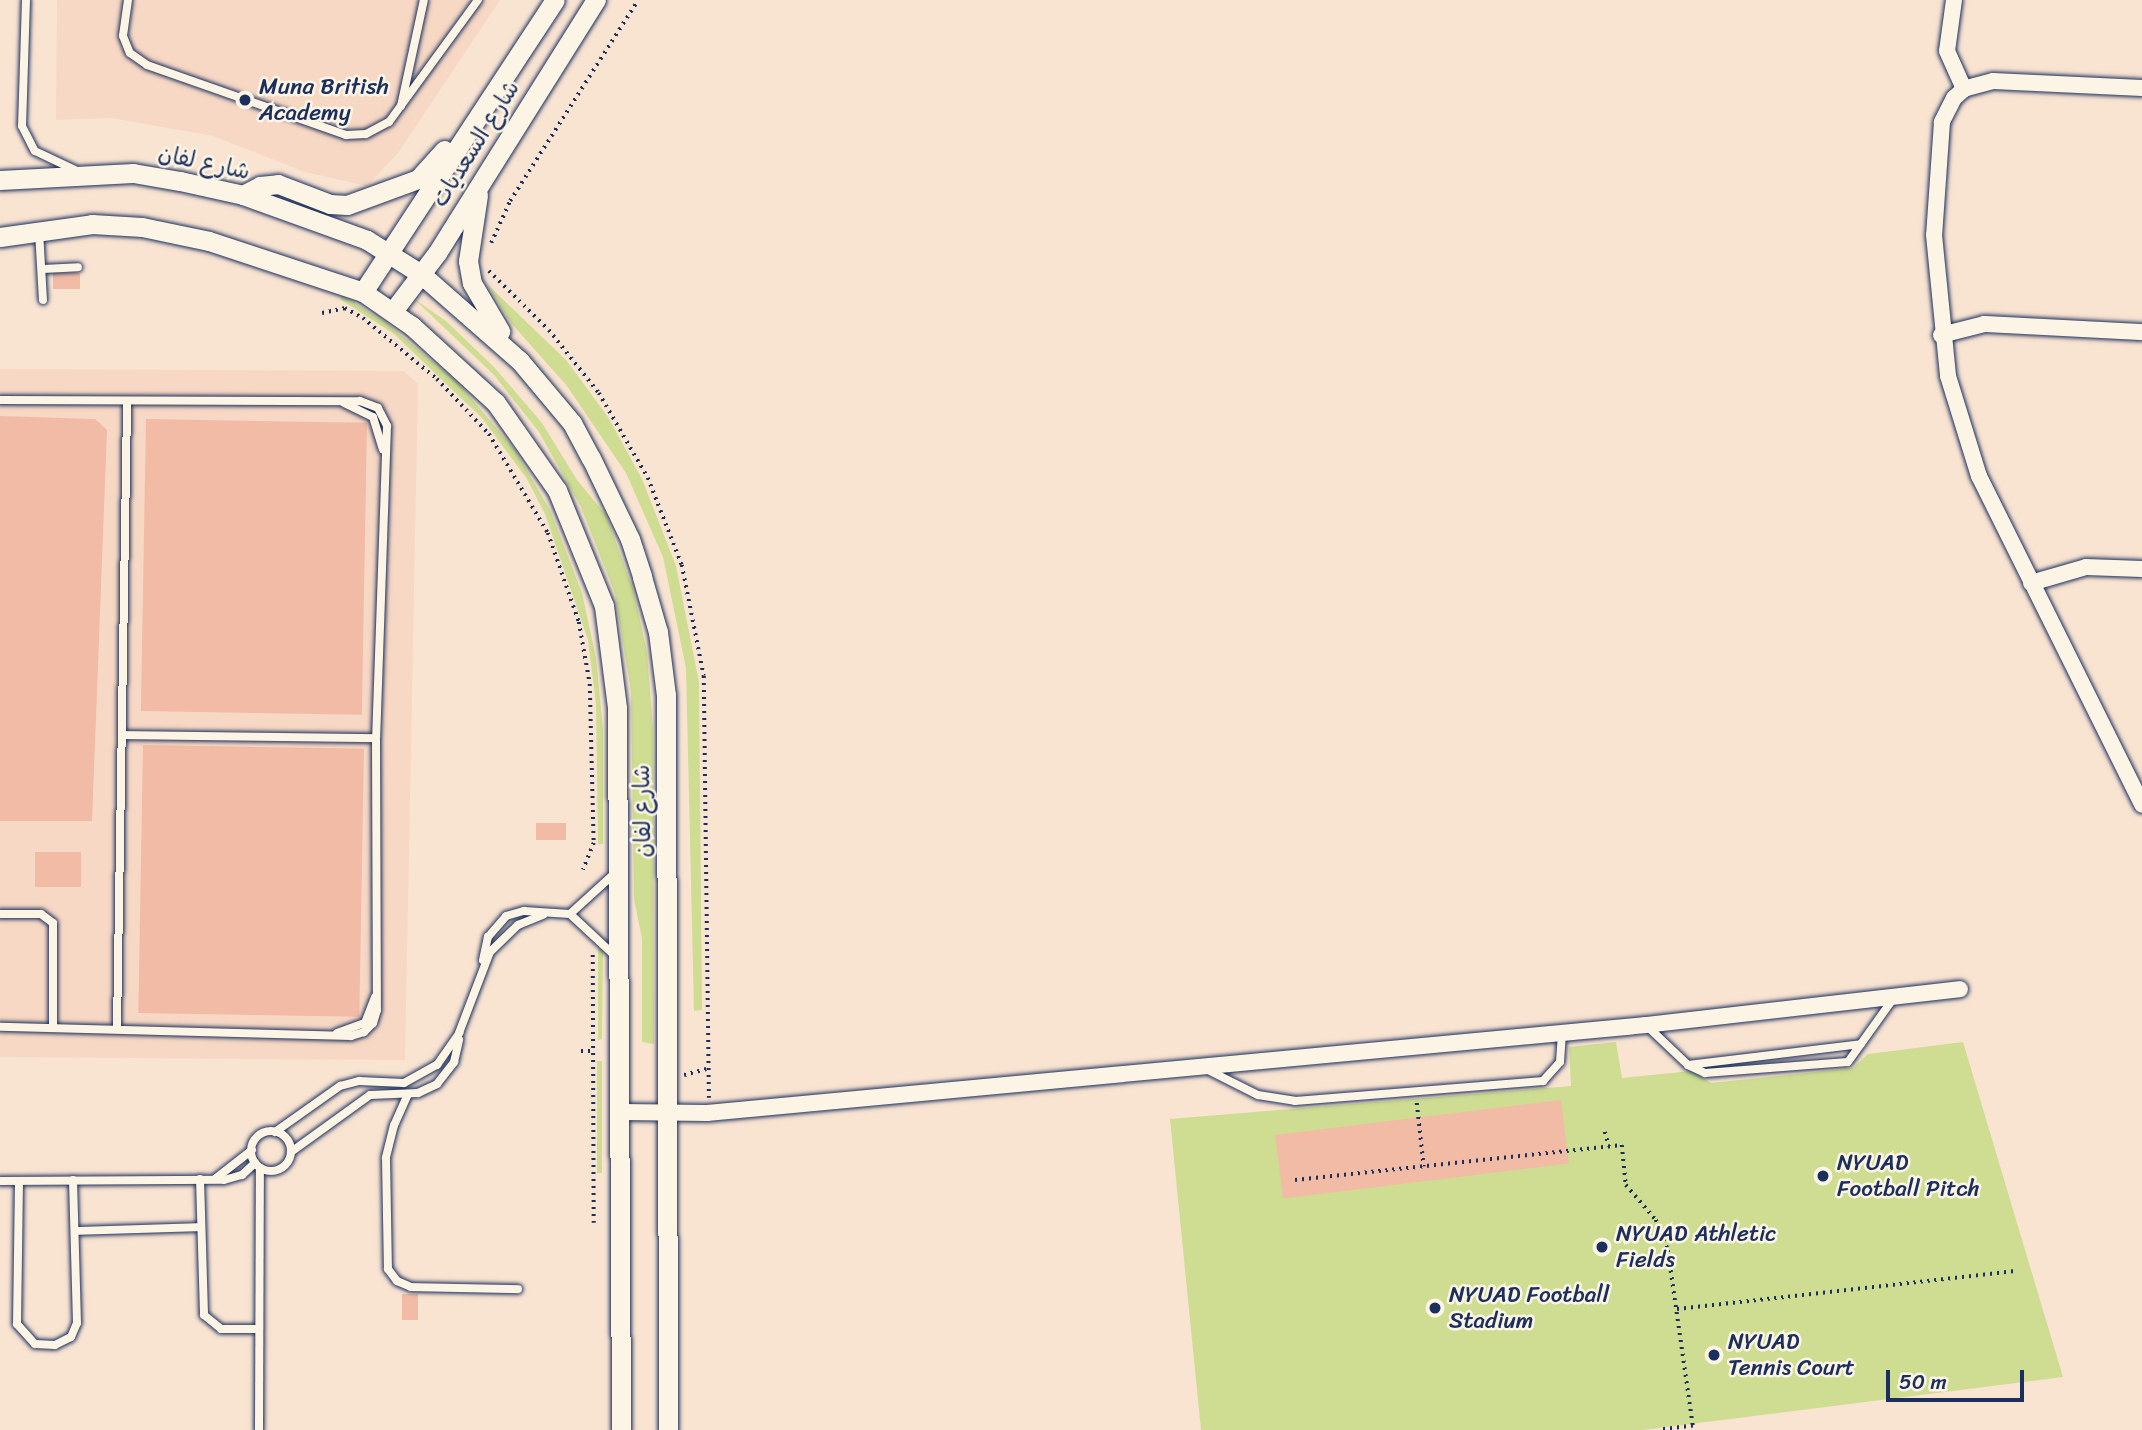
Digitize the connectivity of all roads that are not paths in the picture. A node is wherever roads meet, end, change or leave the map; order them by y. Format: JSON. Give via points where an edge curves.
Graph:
{"nodes":[{"id":1,"x":26,"y":0,"type":"edge"},
{"id":2,"x":128,"y":0,"type":"edge"},
{"id":3,"x":424,"y":0,"type":"edge"},
{"id":4,"x":478,"y":0,"type":"edge"},
{"id":5,"x":555,"y":0,"type":"edge"},
{"id":6,"x":596,"y":0,"type":"edge"},
{"id":7,"x":1954,"y":0,"type":"edge"},
{"id":8,"x":496,"y":88,"type":"junction"},
{"id":9,"x":2142,"y":88,"type":"edge"},
{"id":10,"x":1964,"y":89,"type":"junction"},
{"id":11,"x":401,"y":109,"type":"junction"},
{"id":12,"x":84,"y":173,"type":"junction"},
{"id":13,"x":0,"y":180,"type":"edge"},
{"id":14,"x":480,"y":187,"type":"junction"},
{"id":15,"x":243,"y":195,"type":"junction"},
{"id":16,"x":39,"y":228,"type":"junction"},
{"id":17,"x":0,"y":237,"type":"edge"},
{"id":18,"x":388,"y":252,"type":"junction"},
{"id":19,"x":78,"y":267,"type":"dead end"},
{"id":20,"x":43,"y":269,"type":"junction"},
{"id":21,"x":421,"y":274,"type":"junction"},
{"id":22,"x":363,"y":292,"type":"junction"},
{"id":23,"x":43,"y":300,"type":"dead end"},
{"id":24,"x":393,"y":311,"type":"junction"},
{"id":25,"x":2142,"y":332,"type":"edge"},
{"id":26,"x":1941,"y":335,"type":"junction"},
{"id":27,"x":520,"y":361,"type":"junction"},
{"id":28,"x":0,"y":400,"type":"edge"},
{"id":29,"x":127,"y":402,"type":"junction"},
{"id":30,"x":2142,"y":569,"type":"edge"},
{"id":31,"x":2031,"y":583,"type":"junction"},
{"id":32,"x":122,"y":735,"type":"junction"},
{"id":33,"x":376,"y":738,"type":"junction"},
{"id":34,"x":2142,"y":805,"type":"edge"},
{"id":35,"x":620,"y":867,"type":"junction"},
{"id":36,"x":0,"y":914,"type":"edge"},
{"id":37,"x":570,"y":914,"type":"junction"},
{"id":38,"x":543,"y":915,"type":"junction"},
{"id":39,"x":620,"y":962,"type":"junction"},
{"id":40,"x":483,"y":965,"type":"junction"},
{"id":41,"x":1960,"y":989,"type":"dead end"},
{"id":42,"x":1893,"y":999,"type":"junction"},
{"id":43,"x":1646,"y":1025,"type":"junction"},
{"id":44,"x":0,"y":1027,"type":"edge"},
{"id":45,"x":53,"y":1028,"type":"junction"},
{"id":46,"x":117,"y":1029,"type":"junction"},
{"id":47,"x":459,"y":1033,"type":"junction"},
{"id":48,"x":1562,"y":1033,"type":"junction"},
{"id":49,"x":1861,"y":1044,"type":"junction"},
{"id":50,"x":1196,"y":1064,"type":"junction"},
{"id":51,"x":1688,"y":1065,"type":"junction"},
{"id":52,"x":378,"y":1089,"type":"junction"},
{"id":53,"x":408,"y":1094,"type":"junction"},
{"id":54,"x":622,"y":1112,"type":"junction"},
{"id":55,"x":668,"y":1112,"type":"junction"},
{"id":56,"x":275,"y":1132,"type":"junction"},
{"id":57,"x":252,"y":1150,"type":"junction"},
{"id":58,"x":291,"y":1152,"type":"junction"},
{"id":59,"x":258,"y":1166,"type":"junction"},
{"id":60,"x":200,"y":1179,"type":"junction"},
{"id":61,"x":215,"y":1179,"type":"junction"},
{"id":62,"x":73,"y":1180,"type":"junction"},
{"id":63,"x":0,"y":1181,"type":"edge"},
{"id":64,"x":19,"y":1181,"type":"junction"},
{"id":65,"x":200,"y":1227,"type":"junction"},
{"id":66,"x":75,"y":1231,"type":"junction"},
{"id":67,"x":518,"y":1289,"type":"dead end"},
{"id":68,"x":259,"y":1329,"type":"junction"},
{"id":69,"x":259,"y":1430,"type":"edge"},
{"id":70,"x":621,"y":1430,"type":"edge"},
{"id":71,"x":668,"y":1430,"type":"edge"}],
"edges":[{"from":1,"to":12,"type":"lane","via":[[21,93],[24,135],[43,156]]},
{"from":2,"to":11,"type":"lane","via":[[123,36],[130,53],[147,65],[345,135],[366,134],[389,122]]},
{"from":3,"to":11,"type":"lane"},
{"from":4,"to":11,"type":"lane"},
{"from":5,"to":8,"type":"street","name":"شارع السعديات"},
{"from":6,"to":14,"type":"street","name":"شارع السعديات"},
{"from":7,"to":10,"type":"street","via":[[1947,51]]},
{"from":8,"to":15,"type":"street","via":[[434,164],[411,182],[339,205],[278,184]]},
{"from":8,"to":18,"type":"street","name":"شارع السعديات"},
{"from":9,"to":10,"type":"street","via":[[1993,81]]},
{"from":10,"to":26,"type":"street","via":[[1946,109],[1940,134],[1934,235]]},
{"from":12,"to":13,"type":"street","name":"شارع لفان"},
{"from":12,"to":15,"type":"street","name":"شارع لفان","via":[[133,173]]},
{"from":14,"to":21,"type":"street","name":"شارع السعديات"},
{"from":14,"to":27,"type":"street","via":[[468,261],[472,283]]},
{"from":15,"to":18,"type":"street","name":"شارع لفان"},
{"from":16,"to":17,"type":"street"},
{"from":16,"to":20,"type":"lane"},
{"from":16,"to":22,"type":"street","via":[[92,223],[142,227],[209,241]]},
{"from":18,"to":21,"type":"street","name":"شارع لفان"},
{"from":18,"to":22,"type":"street","name":"شارع السعديات"},
{"from":19,"to":20,"type":"lane"},
{"from":20,"to":23,"type":"lane"},
{"from":21,"to":24,"type":"street","name":"شارع السعديات"},
{"from":21,"to":27,"type":"street","name":"شارع لفان"},
{"from":22,"to":24,"type":"street","name":"شارع لفان"},
{"from":24,"to":35,"type":"street","name":"شارع لفان","via":[[461,369],[517,427],[558,490],[590,561],[604,606],[617,708]]},
{"from":25,"to":26,"type":"street","via":[[1984,324]]},
{"from":26,"to":31,"type":"street","via":[[1958,415],[1979,476]]},
{"from":27,"to":55,"type":"street","name":"شارع لفان","via":[[572,424],[614,501],[657,632],[666,695]]},
{"from":28,"to":29,"type":"lane"},
{"from":29,"to":32,"type":"lane"},
{"from":29,"to":33,"type":"lane","via":[[345,403],[373,417],[383,449]]},
{"from":30,"to":31,"type":"street","via":[[2086,568]]},
{"from":31,"to":34,"type":"street"},
{"from":32,"to":33,"type":"lane"},
{"from":32,"to":46,"type":"lane"},
{"from":33,"to":46,"type":"lane","via":[[375,997],[365,1023],[337,1033]]},
{"from":35,"to":37,"type":"lane"},
{"from":35,"to":39,"type":"street","name":"شارع لفان"},
{"from":36,"to":45,"type":"lane","via":[[41,914],[53,923]]},
{"from":37,"to":38,"type":"lane"},
{"from":37,"to":39,"type":"lane"},
{"from":38,"to":40,"type":"lane","via":[[507,932]]},
{"from":38,"to":40,"type":"lane","via":[[524,911],[499,922],[488,937]]},
{"from":39,"to":54,"type":"street","name":"شارع لفان"},
{"from":40,"to":47,"type":"lane"},
{"from":41,"to":42,"type":"street"},
{"from":42,"to":43,"type":"street"},
{"from":42,"to":49,"type":"lane"},
{"from":43,"to":48,"type":"street"},
{"from":43,"to":51,"type":"lane"},
{"from":44,"to":45,"type":"lane"},
{"from":45,"to":46,"type":"lane"},
{"from":47,"to":52,"type":"lane","via":[[446,1056],[427,1073]]},
{"from":47,"to":53,"type":"lane","via":[[454,1062],[444,1078],[428,1090]]},
{"from":48,"to":50,"type":"street"},
{"from":48,"to":50,"type":"lane","via":[[1560,1062],[1543,1081],[1274,1100]]},
{"from":49,"to":51,"type":"lane"},
{"from":49,"to":51,"type":"lane","via":[[1848,1062],[1714,1074]]},
{"from":50,"to":55,"type":"street","via":[[707,1113]]},
{"from":52,"to":53,"type":"lane"},
{"from":52,"to":56,"type":"lane","via":[[359,1081],[340,1086]]},
{"from":52,"to":58,"type":"lane"},
{"from":53,"to":67,"type":"lane","via":[[386,1158],[388,1269],[397,1281],[411,1287]]},
{"from":54,"to":55,"type":"street"},
{"from":54,"to":70,"type":"street","name":"شارع لفان"},
{"from":55,"to":71,"type":"street","name":"شارع لفان"},
{"from":56,"to":57,"type":"lane","via":[[257,1138]]},
{"from":56,"to":58,"type":"lane","via":[[287,1140]]},
{"from":57,"to":59,"type":"lane"},
{"from":57,"to":61,"type":"lane"},
{"from":58,"to":59,"type":"lane","via":[[280,1169]]},
{"from":59,"to":61,"type":"lane","via":[[233,1178]]},
{"from":59,"to":68,"type":"lane"},
{"from":60,"to":61,"type":"lane"},
{"from":60,"to":62,"type":"lane"},
{"from":60,"to":65,"type":"lane"},
{"from":62,"to":64,"type":"lane"},
{"from":62,"to":66,"type":"lane"},
{"from":63,"to":64,"type":"lane"},
{"from":64,"to":66,"type":"lane","via":[[16,1315],[21,1332],[35,1344],[61,1343],[75,1330]]},
{"from":65,"to":66,"type":"lane"},
{"from":65,"to":68,"type":"lane","via":[[204,1314],[221,1329]]},
{"from":68,"to":69,"type":"lane"}]}
